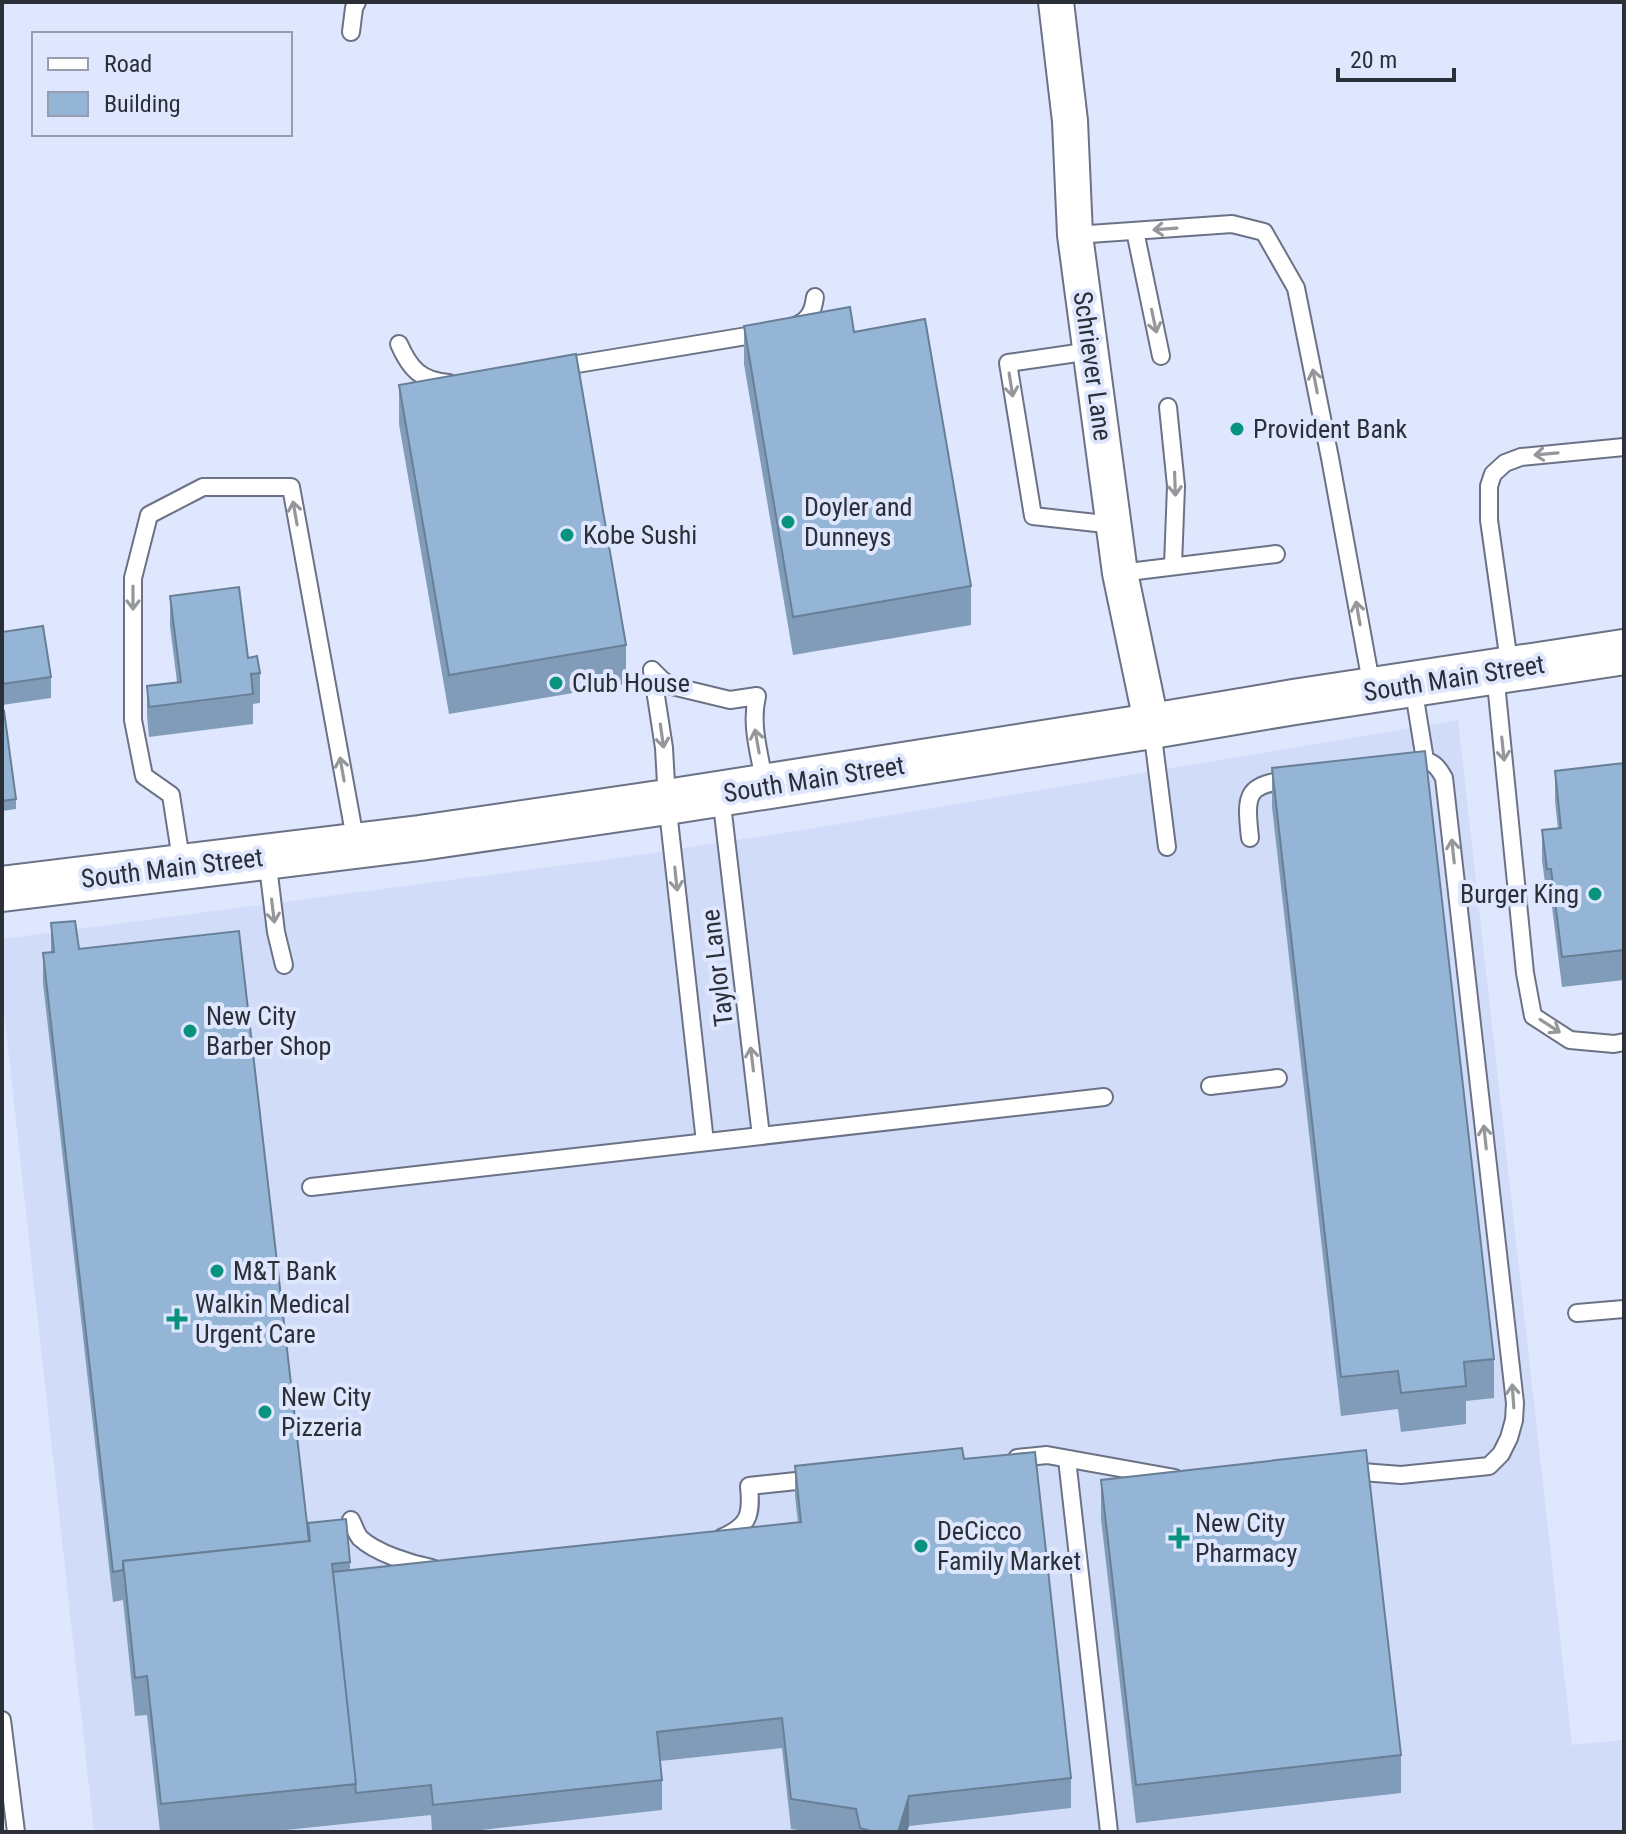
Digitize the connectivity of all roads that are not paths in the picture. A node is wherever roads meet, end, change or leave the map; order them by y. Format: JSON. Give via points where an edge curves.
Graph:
{"nodes":[{"id":1,"x":357,"y":2,"type":"edge"},
{"id":2,"x":1056,"y":2,"type":"edge"},
{"id":3,"x":351,"y":32,"type":"dead end"},
{"id":4,"x":1135,"y":231,"type":"junction"},
{"id":5,"x":1075,"y":235,"type":"junction"},
{"id":6,"x":815,"y":297,"type":"dead end"},
{"id":7,"x":399,"y":344,"type":"dead end"},
{"id":8,"x":1091,"y":351,"type":"junction"},
{"id":9,"x":1161,"y":356,"type":"dead end"},
{"id":10,"x":537,"y":371,"type":"edge"},
{"id":11,"x":469,"y":382,"type":"edge"},
{"id":12,"x":1168,"y":407,"type":"dead end"},
{"id":13,"x":1624,"y":447,"type":"edge"},
{"id":14,"x":1114,"y":525,"type":"junction"},
{"id":15,"x":1276,"y":554,"type":"dead end"},
{"id":16,"x":1173,"y":566,"type":"junction"},
{"id":17,"x":1120,"y":573,"type":"junction"},
{"id":18,"x":1624,"y":652,"type":"edge"},
{"id":19,"x":1502,"y":670,"type":"junction"},
{"id":20,"x":1392,"y":687,"type":"junction"},
{"id":21,"x":1152,"y":726,"type":"junction"},
{"id":22,"x":1425,"y":760,"type":"junction"},
{"id":23,"x":1394,"y":765,"type":"edge"},
{"id":24,"x":1315,"y":776,"type":"edge"},
{"id":25,"x":765,"y":787,"type":"junction"},
{"id":26,"x":720,"y":794,"type":"junction"},
{"id":27,"x":667,"y":802,"type":"junction"},
{"id":28,"x":1250,"y":838,"type":"dead end"},
{"id":29,"x":356,"y":846,"type":"junction"},
{"id":30,"x":1167,"y":847,"type":"dead end"},
{"id":31,"x":266,"y":857,"type":"junction"},
{"id":32,"x":182,"y":866,"type":"junction"},
{"id":33,"x":2,"y":889,"type":"edge"},
{"id":34,"x":284,"y":965,"type":"dead end"},
{"id":35,"x":1624,"y":1042,"type":"edge"},
{"id":36,"x":1278,"y":1078,"type":"dead end"},
{"id":37,"x":1210,"y":1086,"type":"dead end"},
{"id":38,"x":1104,"y":1097,"type":"dead end"},
{"id":39,"x":761,"y":1136,"type":"junction"},
{"id":40,"x":705,"y":1142,"type":"junction"},
{"id":41,"x":311,"y":1187,"type":"dead end"},
{"id":42,"x":1624,"y":1309,"type":"edge"},
{"id":43,"x":1577,"y":1313,"type":"dead end"},
{"id":44,"x":1067,"y":1459,"type":"junction"},
{"id":45,"x":1000,"y":1460,"type":"edge"},
{"id":46,"x":1339,"y":1470,"type":"edge"},
{"id":47,"x":826,"y":1478,"type":"edge"},
{"id":48,"x":1189,"y":1480,"type":"edge"},
{"id":49,"x":351,"y":1520,"type":"dead end"},
{"id":50,"x":703,"y":1542,"type":"edge"},
{"id":51,"x":444,"y":1569,"type":"edge"},
{"id":52,"x":2,"y":1720,"type":"edge"},
{"id":53,"x":16,"y":1832,"type":"edge"},
{"id":54,"x":1109,"y":1832,"type":"edge"}],
"edges":[{"from":1,"to":3,"type":"lane"},
{"from":2,"to":5,"type":"street","name":"Schriever Lane","via":[[1070,121]]},
{"from":4,"to":5,"type":"lane"},
{"from":4,"to":9,"type":"lane","one_way":true},
{"from":20,"to":4,"type":"lane","one_way":true,"via":[[1330,458],[1296,288],[1264,232],[1232,224]]},
{"from":5,"to":8,"type":"street","name":"Schriever Lane"},
{"from":6,"to":10,"type":"lane","via":[[813,312],[790,329]]},
{"from":7,"to":11,"type":"lane","via":[[420,375],[438,382]]},
{"from":8,"to":14,"type":"street","name":"Schriever Lane"},
{"from":8,"to":14,"type":"lane","one_way":true,"via":[[1008,363],[1033,516]]},
{"from":12,"to":16,"type":"lane","one_way":true,"via":[[1176,486]]},
{"from":13,"to":19,"type":"lane","one_way":true,"via":[[1521,457],[1493,474],[1489,520]]},
{"from":14,"to":17,"type":"street","name":"Schriever Lane"},
{"from":15,"to":16,"type":"lane"},
{"from":16,"to":17,"type":"lane"},
{"from":17,"to":21,"type":"street","name":"Schriever Lane"},
{"from":18,"to":19,"type":"street","name":"South Main Street"},
{"from":19,"to":20,"type":"street","name":"South Main Street"},
{"from":19,"to":35,"type":"lane","one_way":true,"via":[[1525,973],[1533,1016],[1570,1040]]},
{"from":20,"to":21,"type":"street","name":"South Main Street"},
{"from":20,"to":22,"type":"lane"},
{"from":21,"to":25,"type":"street","name":"South Main Street"},
{"from":21,"to":30,"type":"lane"},
{"from":22,"to":23,"type":"lane"},
{"from":46,"to":22,"type":"lane","one_way":true,"via":[[1401,1475],[1489,1466],[1501,1454],[1514,1420],[1444,778],[1438,766]]},
{"from":24,"to":28,"type":"lane","via":[[1258,787],[1248,797]]},
{"from":25,"to":26,"type":"street","name":"South Main Street"},
{"from":25,"to":27,"type":"lane","name":"Taylor Lane","one_way":true,"via":[[754,724],[757,696],[730,700],[672,686],[652,670]]},
{"from":26,"to":27,"type":"street","name":"South Main Street"},
{"from":39,"to":26,"type":"lane","name":"Taylor Lane","one_way":true},
{"from":27,"to":29,"type":"street","name":"South Main Street"},
{"from":27,"to":40,"type":"lane","name":"Taylor Lane","one_way":true},
{"from":29,"to":31,"type":"street","name":"South Main Street"},
{"from":29,"to":32,"type":"lane","one_way":true,"via":[[291,487],[203,487],[149,515],[133,578],[133,720],[144,776],[171,795]]},
{"from":31,"to":32,"type":"street","name":"South Main Street"},
{"from":31,"to":34,"type":"lane","one_way":true},
{"from":32,"to":33,"type":"street","name":"South Main Street"},
{"from":36,"to":37,"type":"lane"},
{"from":38,"to":39,"type":"lane"},
{"from":39,"to":40,"type":"lane"},
{"from":40,"to":41,"type":"lane"},
{"from":42,"to":43,"type":"lane"},
{"from":44,"to":45,"type":"lane","via":[[1047,1455]]},
{"from":44,"to":48,"type":"lane"},
{"from":44,"to":54,"type":"lane"},
{"from":47,"to":50,"type":"lane","via":[[749,1486],[751,1503],[740,1529]]},
{"from":49,"to":51,"type":"lane","via":[[359,1536],[374,1547],[413,1564]]},
{"from":52,"to":53,"type":"lane"}]}
